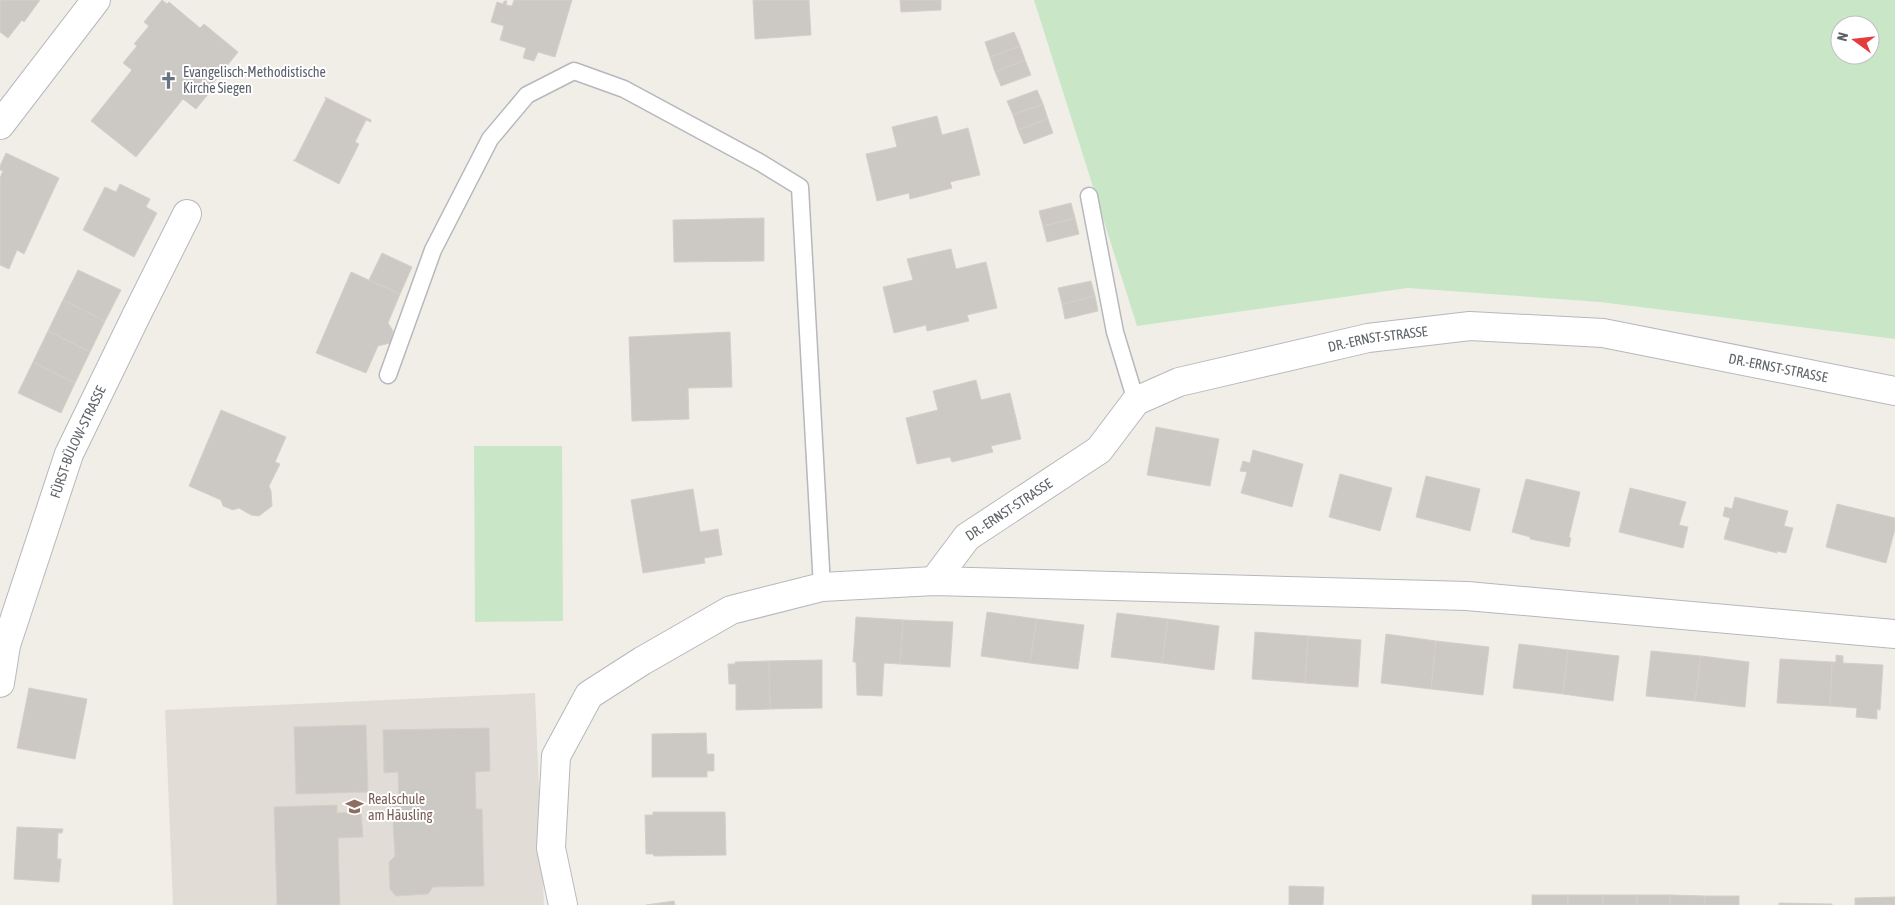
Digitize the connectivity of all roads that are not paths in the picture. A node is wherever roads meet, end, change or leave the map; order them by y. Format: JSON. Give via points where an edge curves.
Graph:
{"nodes":[{"id":1,"x":96,"y":0,"type":"edge"},
{"id":2,"x":0,"y":125,"type":"edge"},
{"id":3,"x":1088,"y":196,"type":"dead end"},
{"id":4,"x":187,"y":214,"type":"dead end"},
{"id":5,"x":388,"y":375,"type":"dead end"},
{"id":6,"x":1895,"y":391,"type":"edge"},
{"id":7,"x":1136,"y":401,"type":"junction"},
{"id":8,"x":934,"y":581,"type":"junction"},
{"id":9,"x":822,"y":587,"type":"junction"},
{"id":10,"x":1895,"y":634,"type":"edge"},
{"id":11,"x":0,"y":683,"type":"edge"},
{"id":12,"x":563,"y":905,"type":"edge"}],
"edges":[{"from":1,"to":2,"type":"street"},
{"from":3,"to":7,"type":"lane","via":[[1115,332]]},
{"from":4,"to":11,"type":"street","name":"FÜRST-BÜLOW-STRASSE","via":[[69,454],[6,645]]},
{"from":5,"to":9,"type":"lane","via":[[432,250],[490,139],[528,95],[574,71],[624,89],[761,163],[800,188]]},
{"from":6,"to":7,"type":"street","name":"DR.-ERNST-STRASSE","via":[[1603,333],[1470,326],[1368,338],[1179,382]]},
{"from":7,"to":8,"type":"street","name":"DR.-ERNST-STRASSE","via":[[1099,450],[967,537]]},
{"from":8,"to":9,"type":"street"},
{"from":8,"to":10,"type":"street","via":[[1467,596]]},
{"from":9,"to":12,"type":"street","via":[[731,610],[642,660],[589,695],[556,756],[551,848]]}]}
